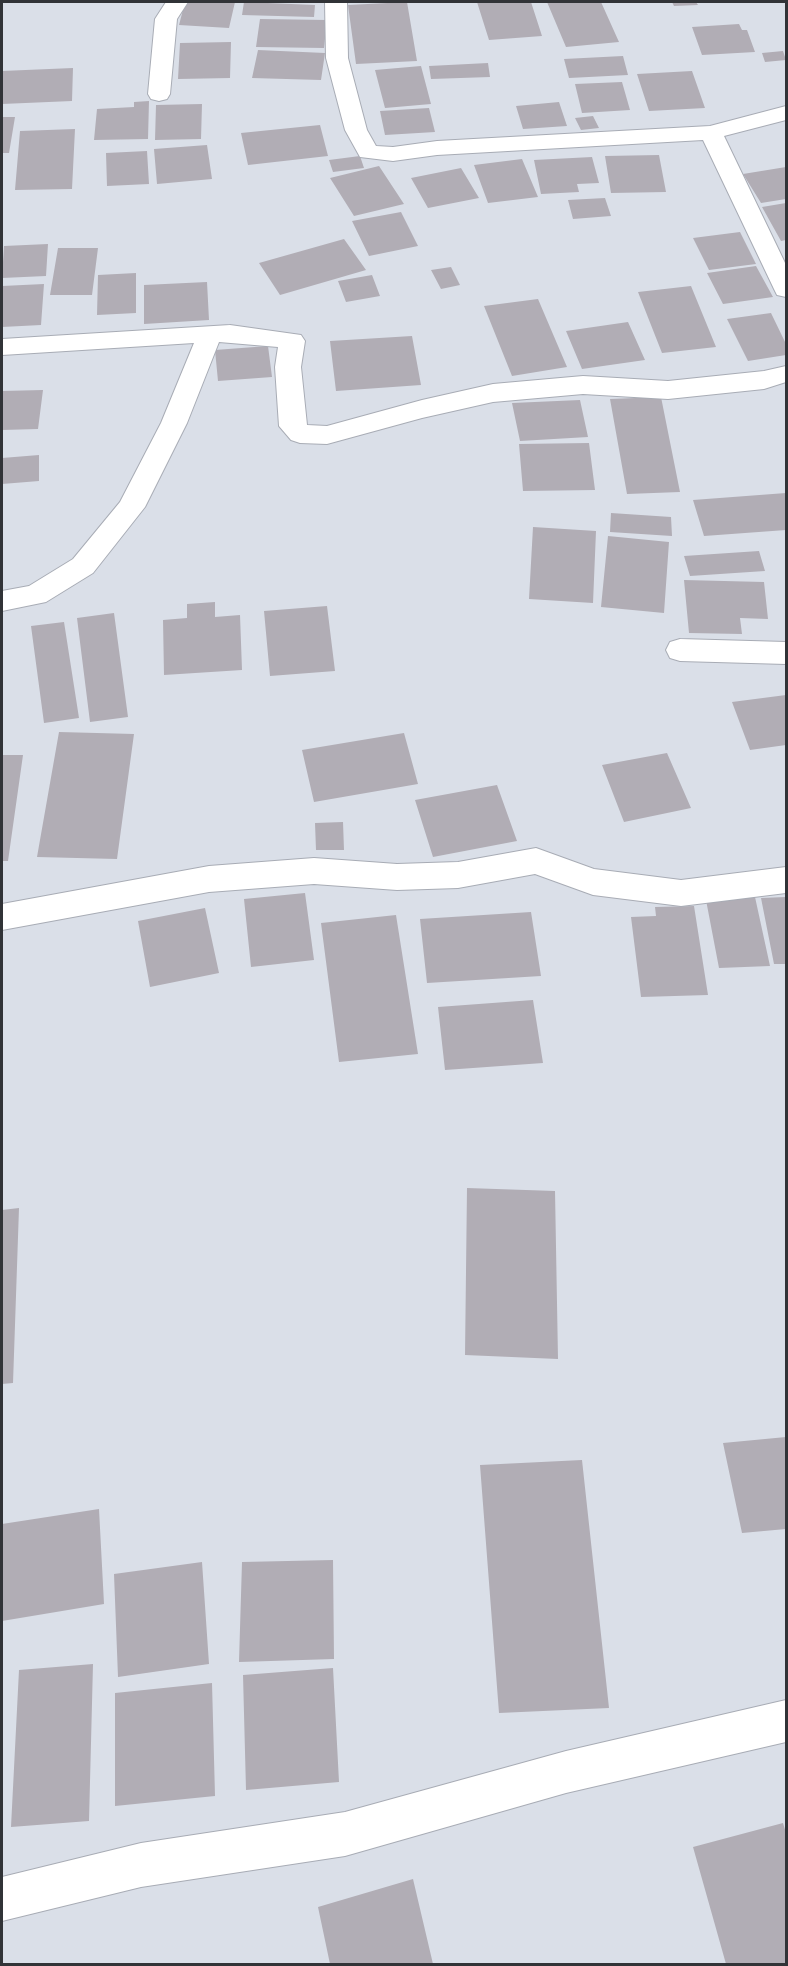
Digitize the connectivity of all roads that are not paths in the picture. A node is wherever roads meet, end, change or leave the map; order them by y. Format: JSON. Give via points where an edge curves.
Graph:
{"nodes":[{"id":1,"x":177,"y":2,"type":"edge"},
{"id":2,"x":336,"y":2,"type":"edge"},
{"id":3,"x":159,"y":94,"type":"dead end"},
{"id":4,"x":786,"y":113,"type":"edge"},
{"id":5,"x":711,"y":134,"type":"junction"},
{"id":6,"x":786,"y":289,"type":"edge"},
{"id":7,"x":210,"y":334,"type":"junction"},
{"id":8,"x":2,"y":347,"type":"edge"},
{"id":9,"x":786,"y":375,"type":"edge"},
{"id":10,"x":2,"y":601,"type":"edge"},
{"id":11,"x":680,"y":650,"type":"dead end"},
{"id":12,"x":786,"y":652,"type":"edge"},
{"id":13,"x":786,"y":880,"type":"edge"},
{"id":14,"x":2,"y":917,"type":"edge"},
{"id":15,"x":786,"y":1721,"type":"edge"},
{"id":16,"x":2,"y":1899,"type":"edge"}],
"edges":[{"from":1,"to":3,"type":"street","via":[[166,20]]},
{"from":2,"to":5,"type":"street","via":[[337,58],[356,130],[368,152],[393,154],[437,148]]},
{"from":4,"to":5,"type":"street"},
{"from":5,"to":6,"type":"street"},
{"from":7,"to":8,"type":"street"},
{"from":7,"to":9,"type":"street","via":[[292,341],[288,367],[292,426],[300,434],[327,435],[493,393],[583,385],[668,390]]},
{"from":7,"to":10,"type":"street","via":[[174,423],[131,507],[83,566],[36,595]]},
{"from":11,"to":12,"type":"street"},
{"from":13,"to":14,"type":"street","via":[[681,893],[593,882],[536,861],[458,875],[398,877],[314,872],[209,879]]},
{"from":15,"to":16,"type":"street","via":[[566,1772],[345,1834],[141,1864]]}]}
